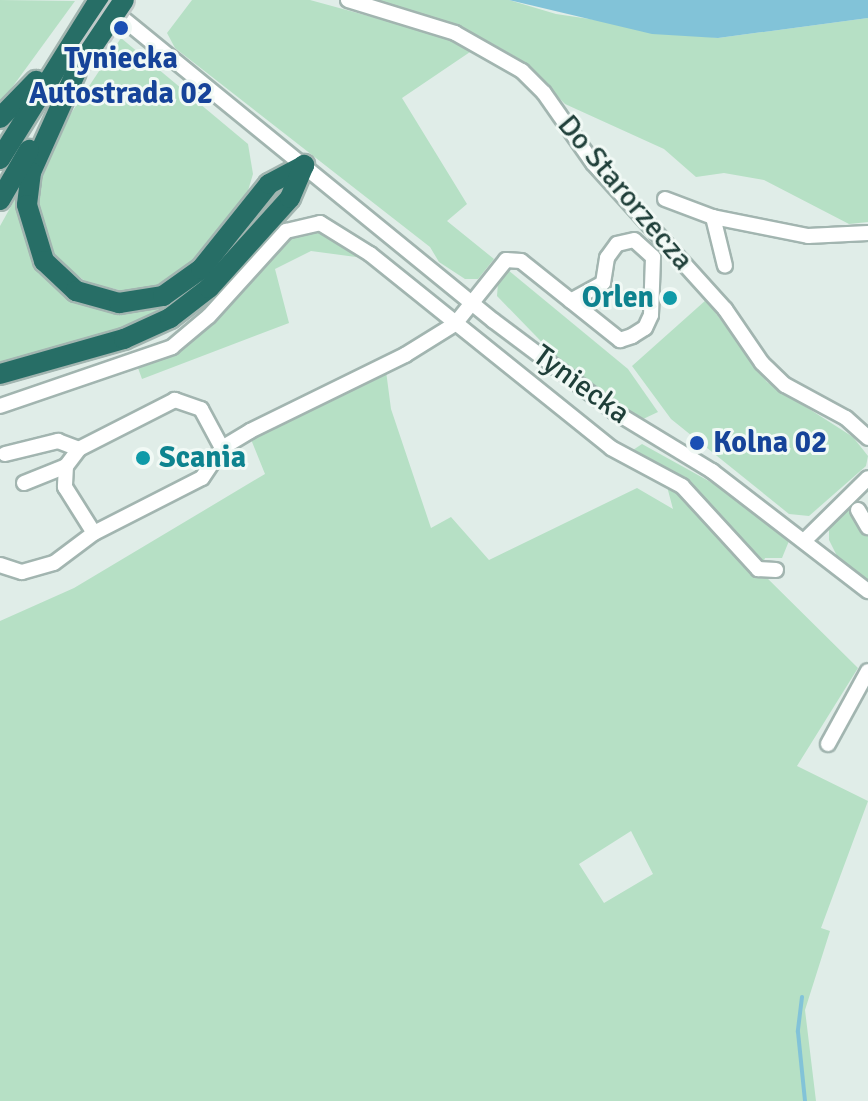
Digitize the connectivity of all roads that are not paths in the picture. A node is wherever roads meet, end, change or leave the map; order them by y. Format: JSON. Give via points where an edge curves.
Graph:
{"nodes":[{"id":1,"x":100,"y":0,"type":"edge"},
{"id":2,"x":124,"y":0,"type":"edge"},
{"id":3,"x":348,"y":0,"type":"edge"},
{"id":4,"x":66,"y":49,"type":"junction"},
{"id":5,"x":80,"y":67,"type":"junction"},
{"id":6,"x":0,"y":118,"type":"edge"},
{"id":7,"x":0,"y":159,"type":"edge"},
{"id":8,"x":304,"y":165,"type":"junction"},
{"id":9,"x":665,"y":199,"type":"dead end"},
{"id":10,"x":0,"y":200,"type":"edge"},
{"id":11,"x":713,"y":217,"type":"junction"},
{"id":12,"x":868,"y":233,"type":"edge"},
{"id":13,"x":650,"y":241,"type":"junction"},
{"id":14,"x":725,"y":266,"type":"dead end"},
{"id":15,"x":571,"y":301,"type":"junction"},
{"id":16,"x":471,"y":303,"type":"junction"},
{"id":17,"x":455,"y":324,"type":"junction"},
{"id":18,"x":0,"y":374,"type":"edge"},
{"id":19,"x":0,"y":406,"type":"edge"},
{"id":20,"x":868,"y":438,"type":"edge"},
{"id":21,"x":222,"y":448,"type":"junction"},
{"id":22,"x":79,"y":449,"type":"junction"},
{"id":23,"x":5,"y":454,"type":"dead end"},
{"id":24,"x":66,"y":466,"type":"junction"},
{"id":25,"x":868,"y":478,"type":"edge"},
{"id":26,"x":24,"y":483,"type":"dead end"},
{"id":27,"x":858,"y":510,"type":"dead end"},
{"id":28,"x":868,"y":527,"type":"edge"},
{"id":29,"x":94,"y":533,"type":"junction"},
{"id":30,"x":805,"y":540,"type":"junction"},
{"id":31,"x":0,"y":565,"type":"edge"},
{"id":32,"x":776,"y":570,"type":"dead end"},
{"id":33,"x":868,"y":591,"type":"edge"},
{"id":34,"x":868,"y":671,"type":"edge"},
{"id":35,"x":828,"y":744,"type":"dead end"}],
"edges":[{"from":1,"to":4,"type":"highway"},
{"from":1,"to":8,"type":"street","name":"Tyniecka"},
{"from":2,"to":5,"type":"highway","bridge":true},
{"from":3,"to":13,"type":"street","name":"Do Starorzecza","via":[[455,33],[512,64],[544,93]]},
{"from":4,"to":6,"type":"highway"},
{"from":4,"to":7,"type":"highway"},
{"from":5,"to":8,"type":"highway","via":[[31,172],[27,205],[44,261],[76,291],[119,303],[163,296],[201,269],[269,184]]},
{"from":5,"to":10,"type":"highway"},
{"from":8,"to":16,"type":"street","name":"Tyniecka"},
{"from":8,"to":18,"type":"highway","via":[[290,198],[209,288],[170,318],[124,339]]},
{"from":9,"to":11,"type":"street"},
{"from":11,"to":12,"type":"street","via":[[808,236]]},
{"from":11,"to":14,"type":"street"},
{"from":13,"to":15,"type":"street","via":[[617,244],[607,258],[603,283]]},
{"from":13,"to":15,"type":"street","via":[[657,268],[645,328],[620,340]]},
{"from":13,"to":20,"type":"street","name":"Do Starorzecza","via":[[725,309],[774,375],[846,418]]},
{"from":15,"to":16,"type":"street","via":[[521,261],[510,259],[501,262]]},
{"from":16,"to":17,"type":"street"},
{"from":16,"to":30,"type":"street","name":"Tyniecka","via":[[603,404],[712,471]]},
{"from":17,"to":19,"type":"street","via":[[346,235],[307,223],[276,240],[209,316],[172,347]]},
{"from":17,"to":21,"type":"street"},
{"from":17,"to":32,"type":"street","via":[[611,448],[682,486],[758,569]]},
{"from":21,"to":22,"type":"street","via":[[201,409],[175,400]]},
{"from":21,"to":29,"type":"street","via":[[202,478]]},
{"from":22,"to":23,"type":"street","via":[[58,441]]},
{"from":22,"to":24,"type":"street"},
{"from":24,"to":26,"type":"street"},
{"from":24,"to":29,"type":"street","via":[[65,487]]},
{"from":25,"to":30,"type":"street"},
{"from":27,"to":28,"type":"street"},
{"from":29,"to":31,"type":"street","via":[[54,563],[22,572]]},
{"from":30,"to":33,"type":"street","name":"Tyniecka"},
{"from":34,"to":35,"type":"street"}]}
